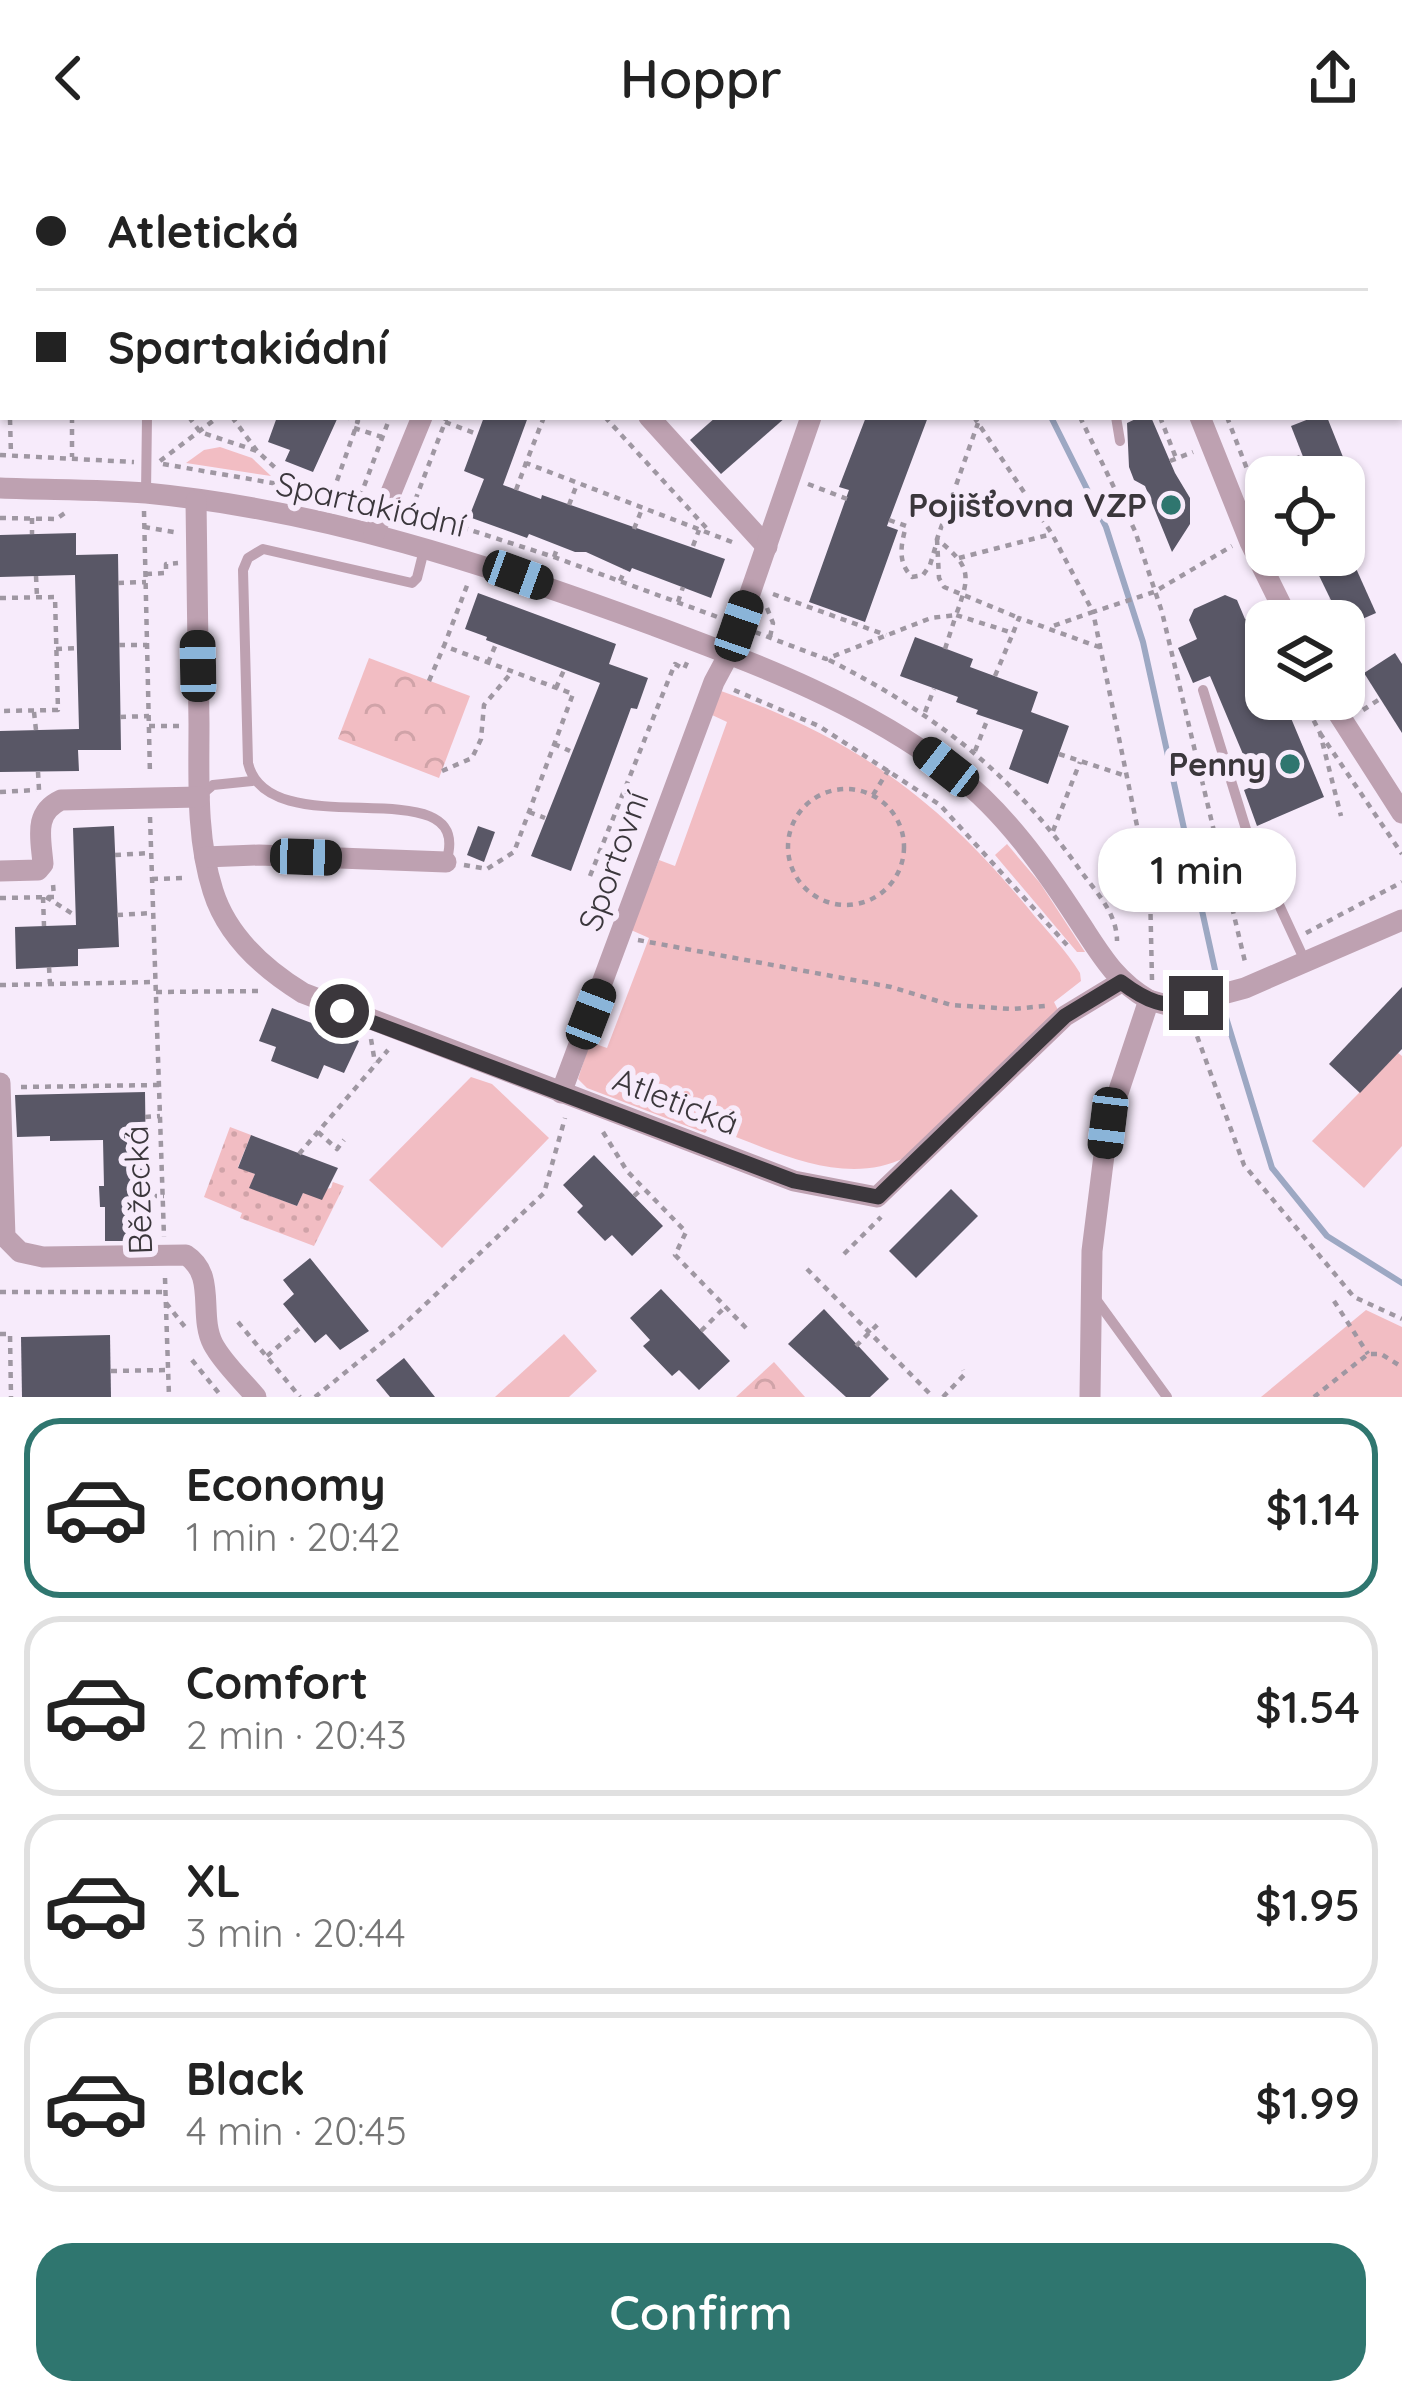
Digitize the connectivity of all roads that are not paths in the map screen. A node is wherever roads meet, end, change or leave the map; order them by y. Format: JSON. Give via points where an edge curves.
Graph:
{"nodes":[{"id":1,"x":147,"y":420,"type":"edge"},
{"id":2,"x":421,"y":420,"type":"edge"},
{"id":3,"x":652,"y":420,"type":"edge"},
{"id":4,"x":810,"y":420,"type":"edge"},
{"id":5,"x":1116,"y":420,"type":"edge"},
{"id":6,"x":1201,"y":420,"type":"edge"},
{"id":7,"x":1120,"y":441,"type":"dead end"},
{"id":8,"x":0,"y":488,"type":"edge"},
{"id":9,"x":146,"y":493,"type":"junction"},
{"id":10,"x":196,"y":501,"type":"junction"},
{"id":11,"x":374,"y":533,"type":"junction"},
{"id":12,"x":425,"y":546,"type":"junction"},
{"id":13,"x":766,"y":547,"type":"junction"},
{"id":14,"x":1288,"y":600,"type":"edge"},
{"id":15,"x":729,"y":654,"type":"junction"},
{"id":16,"x":1203,"y":690,"type":"dead end"},
{"id":17,"x":1339,"y":720,"type":"edge"},
{"id":18,"x":252,"y":781,"type":"junction"},
{"id":19,"x":200,"y":797,"type":"junction"},
{"id":20,"x":1402,"y":813,"type":"edge"},
{"id":21,"x":446,"y":862,"type":"joint"},
{"id":22,"x":207,"y":867,"type":"junction"},
{"id":23,"x":0,"y":871,"type":"edge"},
{"id":24,"x":1402,"y":920,"type":"edge"},
{"id":25,"x":1306,"y":964,"type":"junction"},
{"id":26,"x":1121,"y":982,"type":"junction"},
{"id":27,"x":1149,"y":1000,"type":"junction"},
{"id":28,"x":0,"y":1085,"type":"edge"},
{"id":29,"x":564,"y":1100,"type":"junction"},
{"id":30,"x":1090,"y":1291,"type":"junction"},
{"id":31,"x":256,"y":1397,"type":"edge"},
{"id":32,"x":1090,"y":1397,"type":"edge"},
{"id":33,"x":1167,"y":1397,"type":"edge"}],
"edges":[{"from":1,"to":9,"type":"lane","via":[[153,463]]},
{"from":2,"to":11,"type":"street"},
{"from":3,"to":13,"type":"street"},
{"from":4,"to":13,"type":"street","name":"Sportovní"},
{"from":5,"to":7,"type":"lane"},
{"from":6,"to":14,"type":"street","via":[[1250,542]]},
{"from":8,"to":9,"type":"street","name":"Spartakiádní"},
{"from":9,"to":10,"type":"street","name":"Spartakiádní"},
{"from":10,"to":11,"type":"street","name":"Spartakiádní"},
{"from":10,"to":19,"type":"street","name":"Atletická"},
{"from":11,"to":12,"type":"street","name":"Spartakiádní"},
{"from":12,"to":15,"type":"street","name":"Spartakiádní"},
{"from":12,"to":18,"type":"lane","via":[[412,584],[263,549],[248,558]]},
{"from":13,"to":15,"type":"street","name":"Sportovní"},
{"from":15,"to":26,"type":"street","name":"Spartakiádní","via":[[862,711],[965,782],[1002,819]]},
{"from":15,"to":29,"type":"street","name":"Sportovní"},
{"from":16,"to":25,"type":"lane","via":[[1250,842]]},
{"from":17,"to":20,"type":"street"},
{"from":18,"to":19,"type":"lane","via":[[212,785]]},
{"from":18,"to":21,"type":"lane","via":[[323,808],[434,816],[451,848]]},
{"from":19,"to":22,"type":"street","name":"Atletická"},
{"from":19,"to":23,"type":"street","via":[[62,800],[39,825],[43,865]]},
{"from":21,"to":22,"type":"street","via":[[259,855]]},
{"from":22,"to":29,"type":"street","name":"Atletická","via":[[229,925],[265,967],[303,993]]},
{"from":24,"to":25,"type":"street"},
{"from":25,"to":27,"type":"street","name":"Spartakiádní","via":[[1194,1011]]},
{"from":26,"to":27,"type":"street","name":"Spartakiádní"},
{"from":26,"to":29,"type":"street","name":"Atletická","via":[[1065,1016],[878,1197],[794,1181]]},
{"from":27,"to":30,"type":"street","via":[[1108,1123]]},
{"from":28,"to":31,"type":"street","via":[[5,1238],[20,1252],[44,1257],[186,1255],[204,1276],[214,1348]]},
{"from":30,"to":32,"type":"street"},
{"from":30,"to":33,"type":"lane"}]}
